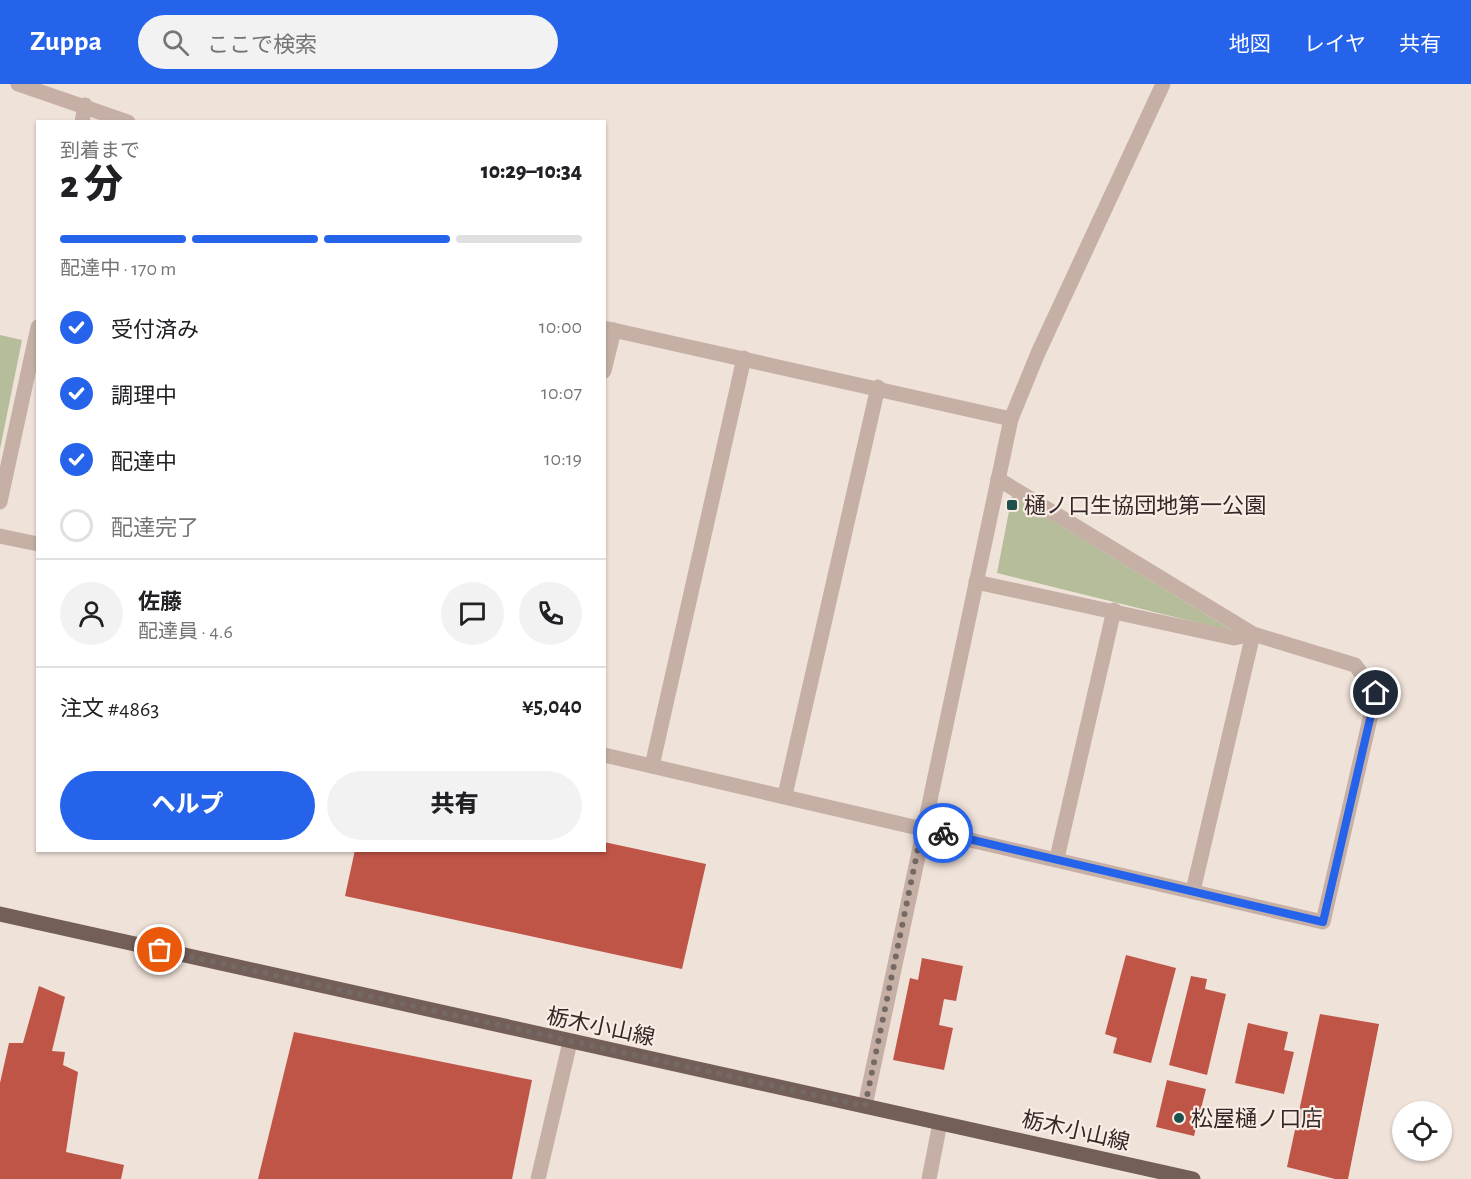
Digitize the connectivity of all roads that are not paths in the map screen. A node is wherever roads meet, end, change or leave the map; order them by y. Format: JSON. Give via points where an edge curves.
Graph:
{"nodes":[{"id":1,"x":18,"y":84,"type":"edge"},
{"id":2,"x":1163,"y":84,"type":"edge"},
{"id":3,"x":85,"y":105,"type":"junction"},
{"id":4,"x":82,"y":120,"type":"edge"},
{"id":5,"x":123,"y":120,"type":"edge"},
{"id":6,"x":609,"y":329,"type":"edge"},
{"id":7,"x":36,"y":336,"type":"edge"},
{"id":8,"x":606,"y":354,"type":"edge"},
{"id":9,"x":744,"y":358,"type":"junction"},
{"id":10,"x":878,"y":387,"type":"junction"},
{"id":11,"x":1011,"y":419,"type":"junction"},
{"id":12,"x":998,"y":479,"type":"junction"},
{"id":13,"x":0,"y":502,"type":"edge"},
{"id":14,"x":0,"y":536,"type":"edge"},
{"id":15,"x":36,"y":544,"type":"edge"},
{"id":16,"x":976,"y":582,"type":"junction"},
{"id":17,"x":1114,"y":610,"type":"junction"},
{"id":18,"x":1253,"y":634,"type":"junction"},
{"id":19,"x":606,"y":755,"type":"edge"},
{"id":20,"x":652,"y":766,"type":"junction"},
{"id":21,"x":784,"y":795,"type":"junction"},
{"id":22,"x":922,"y":829,"type":"junction"},
{"id":23,"x":1057,"y":858,"type":"junction"},
{"id":24,"x":1193,"y":891,"type":"junction"},
{"id":25,"x":0,"y":914,"type":"edge"},
{"id":26,"x":570,"y":1042,"type":"junction"},
{"id":27,"x":865,"y":1106,"type":"junction"},
{"id":28,"x":940,"y":1123,"type":"junction"},
{"id":29,"x":538,"y":1179,"type":"edge"},
{"id":30,"x":929,"y":1179,"type":"edge"},
{"id":31,"x":1193,"y":1179,"type":"edge"}],
"edges":[{"from":1,"to":3,"type":"street"},
{"from":2,"to":11,"type":"street"},
{"from":3,"to":4,"type":"street"},
{"from":3,"to":5,"type":"street"},
{"from":6,"to":8,"type":"street"},
{"from":6,"to":9,"type":"street"},
{"from":7,"to":13,"type":"street"},
{"from":9,"to":10,"type":"street"},
{"from":9,"to":20,"type":"street"},
{"from":10,"to":11,"type":"street"},
{"from":10,"to":21,"type":"street"},
{"from":11,"to":12,"type":"street"},
{"from":12,"to":16,"type":"street"},
{"from":12,"to":18,"type":"street"},
{"from":14,"to":15,"type":"street"},
{"from":16,"to":17,"type":"street"},
{"from":16,"to":22,"type":"street"},
{"from":17,"to":18,"type":"street","via":[[1234,638]]},
{"from":17,"to":23,"type":"street"},
{"from":18,"to":24,"type":"street"},
{"from":18,"to":24,"type":"street","via":[[1355,665],[1376,693],[1323,922]]},
{"from":19,"to":20,"type":"street"},
{"from":20,"to":21,"type":"street"},
{"from":21,"to":22,"type":"street"},
{"from":22,"to":23,"type":"street"},
{"from":22,"to":27,"type":"street"},
{"from":23,"to":24,"type":"street"},
{"from":25,"to":26,"type":"main road","name":"栃木小山線"},
{"from":26,"to":27,"type":"main road","name":"栃木小山線"},
{"from":26,"to":29,"type":"street"},
{"from":27,"to":28,"type":"main road","name":"栃木小山線"},
{"from":28,"to":30,"type":"street"},
{"from":28,"to":31,"type":"main road","name":"栃木小山線"}]}
